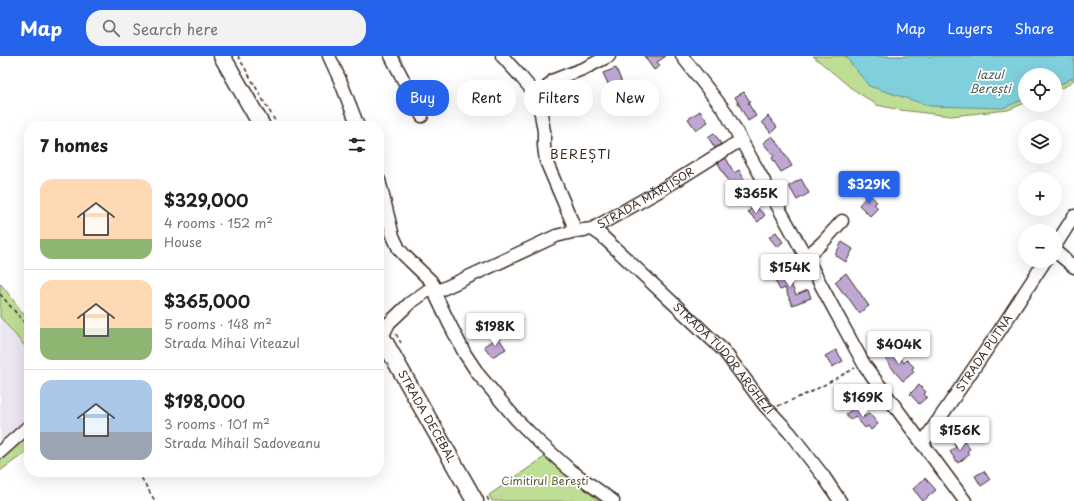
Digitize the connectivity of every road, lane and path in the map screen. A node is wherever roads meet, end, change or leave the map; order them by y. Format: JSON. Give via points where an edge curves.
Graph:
{"nodes":[{"id":1,"x":222,"y":56,"type":"edge"},
{"id":2,"x":238,"y":56,"type":"edge"},
{"id":3,"x":329,"y":56,"type":"edge"},
{"id":4,"x":391,"y":56,"type":"edge"},
{"id":5,"x":502,"y":56,"type":"edge"},
{"id":6,"x":609,"y":56,"type":"edge"},
{"id":7,"x":682,"y":56,"type":"edge"},
{"id":8,"x":403,"y":80,"type":"edge"},
{"id":9,"x":554,"y":80,"type":"edge"},
{"id":10,"x":524,"y":81,"type":"edge"},
{"id":11,"x":541,"y":116,"type":"edge"},
{"id":12,"x":259,"y":121,"type":"edge"},
{"id":13,"x":275,"y":121,"type":"edge"},
{"id":14,"x":356,"y":121,"type":"edge"},
{"id":15,"x":740,"y":140,"type":"junction"},
{"id":16,"x":384,"y":200,"type":"edge"},
{"id":17,"x":1074,"y":216,"type":"edge"},
{"id":18,"x":842,"y":221,"type":"dead end"},
{"id":19,"x":592,"y":229,"type":"junction"},
{"id":20,"x":576,"y":231,"type":"junction"},
{"id":21,"x":1062,"y":235,"type":"edge"},
{"id":22,"x":806,"y":257,"type":"junction"},
{"id":23,"x":1062,"y":257,"type":"edge"},
{"id":24,"x":1074,"y":267,"type":"edge"},
{"id":25,"x":1040,"y":268,"type":"edge"},
{"id":26,"x":435,"y":289,"type":"junction"},
{"id":27,"x":0,"y":294,"type":"edge"},
{"id":28,"x":24,"y":322,"type":"edge"},
{"id":29,"x":384,"y":330,"type":"edge"},
{"id":30,"x":384,"y":342,"type":"edge"},
{"id":31,"x":864,"y":363,"type":"junction"},
{"id":32,"x":769,"y":410,"type":"junction"},
{"id":33,"x":24,"y":430,"type":"edge"},
{"id":34,"x":922,"y":444,"type":"junction"},
{"id":35,"x":0,"y":452,"type":"edge"},
{"id":36,"x":141,"y":477,"type":"edge"},
{"id":37,"x":155,"y":501,"type":"edge"},
{"id":38,"x":475,"y":501,"type":"edge"},
{"id":39,"x":613,"y":501,"type":"edge"},
{"id":40,"x":840,"y":501,"type":"edge"},
{"id":41,"x":965,"y":501,"type":"edge"}],
"edges":[{"from":1,"to":12,"type":"main road"},
{"from":2,"to":13,"type":"path"},
{"from":3,"to":14,"type":"street"},
{"from":4,"to":8,"type":"street"},
{"from":5,"to":10,"type":"street"},
{"from":6,"to":9,"type":"street"},
{"from":7,"to":15,"type":"street","via":[[725,111]]},
{"from":11,"to":20,"type":"street","via":[[546,161]]},
{"from":15,"to":19,"type":"street","name":"STRADA MĂRȚIȘOR","via":[[666,187]]},
{"from":15,"to":22,"type":"street"},
{"from":16,"to":26,"type":"street","via":[[393,236],[399,248],[425,274]]},
{"from":17,"to":21,"type":"street"},
{"from":18,"to":22,"type":"street"},
{"from":19,"to":20,"type":"street","name":"STRADA MĂRȚIȘOR"},
{"from":19,"to":32,"type":"street","name":"STRADA TUDOR ARGHEZI","via":[[724,351]]},
{"from":20,"to":26,"type":"street","name":"STRADA MĂRȚIȘOR","via":[[556,236]]},
{"from":22,"to":31,"type":"street"},
{"from":23,"to":24,"type":"street"},
{"from":25,"to":34,"type":"street","name":"STRADA PUTNA"},
{"from":26,"to":29,"type":"street","name":"STRADA MĂRȚIȘOR","via":[[410,303]]},
{"from":26,"to":39,"type":"street","via":[[465,354],[491,390],[521,424],[569,469]]},
{"from":27,"to":28,"type":"path"},
{"from":30,"to":38,"type":"main road","name":"STRADA DECEBAL"},
{"from":31,"to":32,"type":"path","via":[[813,391]]},
{"from":31,"to":34,"type":"street"},
{"from":32,"to":40,"type":"street","name":"STRADA TUDOR ARGHEZI","via":[[790,433]]},
{"from":33,"to":35,"type":"street"},
{"from":34,"to":41,"type":"street"},
{"from":36,"to":37,"type":"path"}]}
